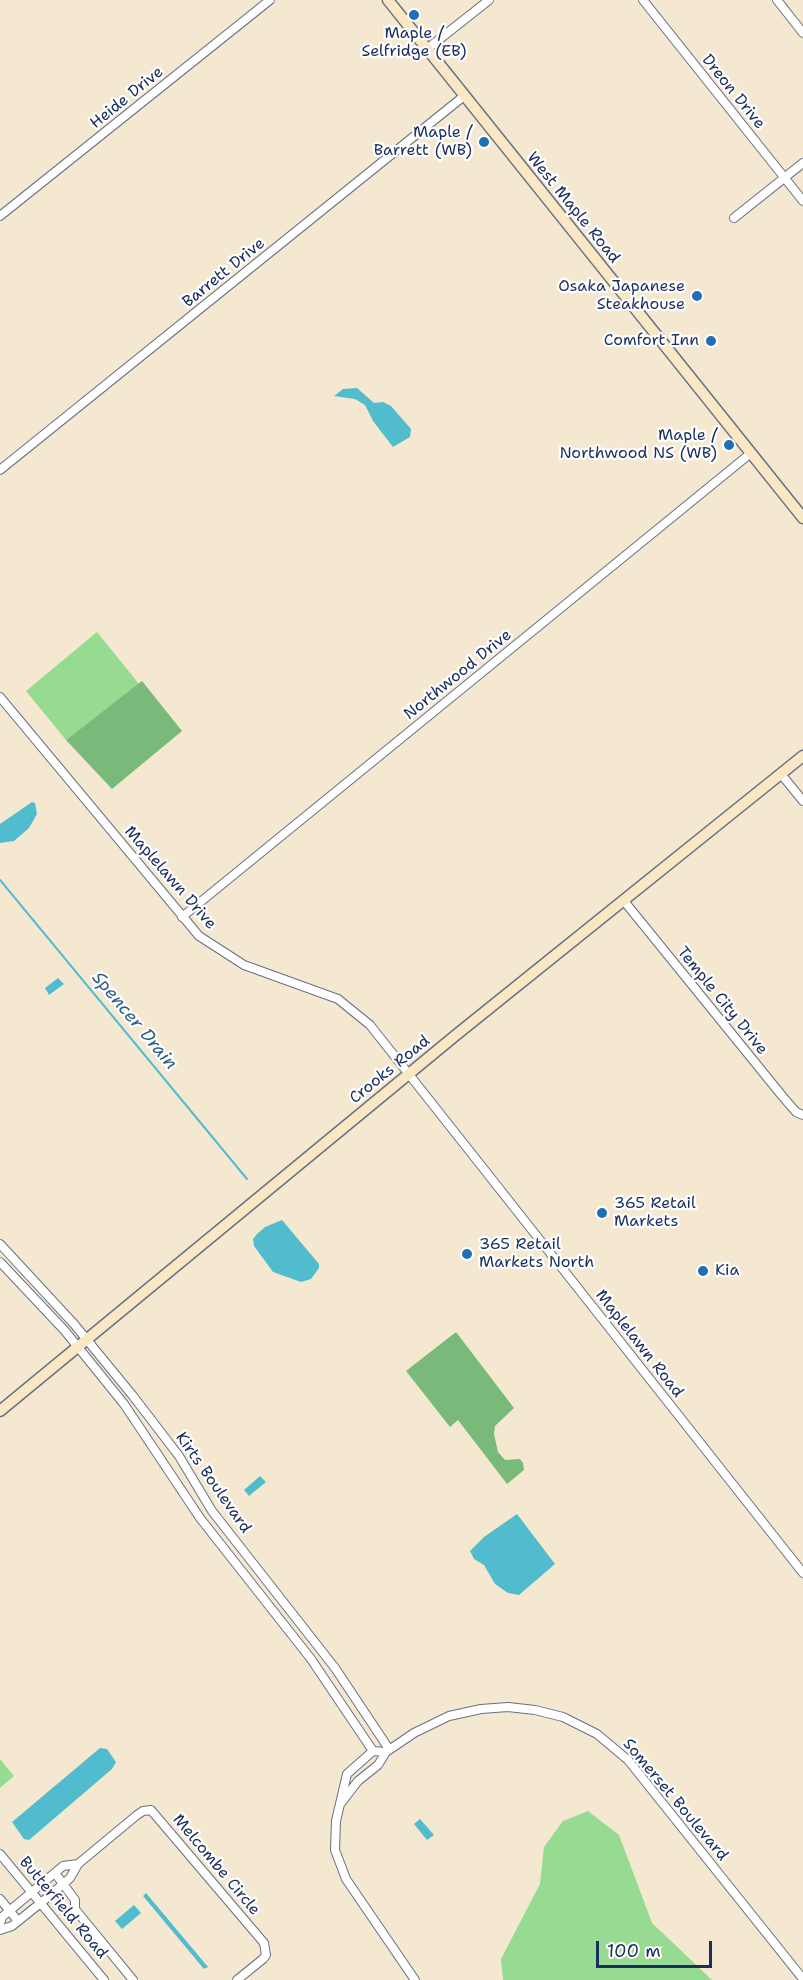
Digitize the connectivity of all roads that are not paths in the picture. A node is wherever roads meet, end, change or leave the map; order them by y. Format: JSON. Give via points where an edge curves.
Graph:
{"nodes":[{"id":1,"x":270,"y":0,"type":"edge"},
{"id":2,"x":388,"y":0,"type":"edge"},
{"id":3,"x":489,"y":0,"type":"edge"},
{"id":4,"x":643,"y":0,"type":"edge"},
{"id":5,"x":777,"y":0,"type":"edge"},
{"id":6,"x":803,"y":18,"type":"edge"},
{"id":7,"x":796,"y":24,"type":"junction"},
{"id":8,"x":803,"y":33,"type":"edge"},
{"id":9,"x":427,"y":49,"type":"junction"},
{"id":10,"x":464,"y":96,"type":"junction"},
{"id":11,"x":803,"y":163,"type":"edge"},
{"id":12,"x":784,"y":178,"type":"junction"},
{"id":13,"x":803,"y":201,"type":"edge"},
{"id":14,"x":0,"y":216,"type":"edge"},
{"id":15,"x":734,"y":218,"type":"dead end"},
{"id":16,"x":751,"y":453,"type":"junction"},
{"id":17,"x":0,"y":470,"type":"edge"},
{"id":18,"x":803,"y":518,"type":"edge"},
{"id":19,"x":0,"y":697,"type":"edge"},
{"id":20,"x":803,"y":756,"type":"edge"},
{"id":21,"x":781,"y":774,"type":"junction"},
{"id":22,"x":803,"y":801,"type":"edge"},
{"id":23,"x":624,"y":901,"type":"junction"},
{"id":24,"x":182,"y":916,"type":"junction"},
{"id":25,"x":410,"y":1073,"type":"junction"},
{"id":26,"x":803,"y":1115,"type":"edge"},
{"id":27,"x":0,"y":1244,"type":"edge"},
{"id":28,"x":0,"y":1262,"type":"edge"},
{"id":29,"x":86,"y":1338,"type":"junction"},
{"id":30,"x":77,"y":1346,"type":"junction"},
{"id":31,"x":0,"y":1411,"type":"edge"},
{"id":32,"x":803,"y":1573,"type":"edge"},
{"id":33,"x":387,"y":1750,"type":"junction"},
{"id":34,"x":373,"y":1751,"type":"junction"},
{"id":35,"x":341,"y":1803,"type":"junction"},
{"id":36,"x":0,"y":1854,"type":"edge"},
{"id":37,"x":78,"y":1864,"type":"junction"},
{"id":38,"x":55,"y":1872,"type":"junction"},
{"id":39,"x":64,"y":1883,"type":"junction"},
{"id":40,"x":32,"y":1892,"type":"junction"},
{"id":41,"x":0,"y":1899,"type":"edge"},
{"id":42,"x":40,"y":1903,"type":"junction"},
{"id":43,"x":9,"y":1911,"type":"junction"},
{"id":44,"x":18,"y":1922,"type":"junction"},
{"id":45,"x":0,"y":1924,"type":"edge"},
{"id":46,"x":0,"y":1930,"type":"edge"},
{"id":47,"x":803,"y":1979,"type":"edge"},
{"id":48,"x":104,"y":1980,"type":"edge"},
{"id":49,"x":133,"y":1980,"type":"edge"},
{"id":50,"x":237,"y":1980,"type":"edge"},
{"id":51,"x":415,"y":1980,"type":"edge"}],
"edges":[{"from":1,"to":14,"type":"street","name":"Heide Drive"},
{"from":2,"to":9,"type":"main road","name":"West Maple Road"},
{"from":3,"to":9,"type":"street"},
{"from":4,"to":12,"type":"street","name":"Dreon Drive"},
{"from":5,"to":7,"type":"street"},
{"from":6,"to":7,"type":"street"},
{"from":7,"to":8,"type":"street"},
{"from":9,"to":10,"type":"main road","name":"West Maple Road"},
{"from":10,"to":16,"type":"main road","name":"West Maple Road"},
{"from":10,"to":17,"type":"street","name":"Barrett Drive"},
{"from":11,"to":12,"type":"street"},
{"from":12,"to":13,"type":"street","name":"Dreon Drive"},
{"from":12,"to":15,"type":"street"},
{"from":16,"to":18,"type":"main road","name":"West Maple Road"},
{"from":16,"to":24,"type":"street","name":"Northwood Drive"},
{"from":19,"to":24,"type":"street","name":"Maplelawn Drive"},
{"from":20,"to":21,"type":"main road","name":"Crooks Road"},
{"from":21,"to":22,"type":"street"},
{"from":21,"to":23,"type":"main road","name":"Crooks Road"},
{"from":23,"to":25,"type":"main road","name":"Crooks Road"},
{"from":23,"to":26,"type":"street","name":"Temple City Drive","via":[[783,1097]]},
{"from":24,"to":25,"type":"street","name":"Maplelawn Drive","via":[[199,936],[231,958],[345,1003],[370,1025]]},
{"from":25,"to":29,"type":"main road","name":"Crooks Road"},
{"from":25,"to":32,"type":"street","name":"Maplelawn Road"},
{"from":27,"to":29,"type":"street","name":"Kirts Boulevard"},
{"from":28,"to":30,"type":"street","name":"Kirts Boulevard"},
{"from":29,"to":30,"type":"main road","name":"Crooks Road"},
{"from":29,"to":33,"type":"street","name":"Kirts Boulevard","via":[[179,1456],[212,1511],[336,1668]]},
{"from":30,"to":31,"type":"main road","name":"Crooks Road"},
{"from":30,"to":34,"type":"street","name":"Kirts Boulevard","via":[[138,1423],[200,1518],[311,1659]]},
{"from":33,"to":34,"type":"street"},
{"from":33,"to":35,"type":"street","name":"Somerset Boulevard","via":[[378,1765],[358,1781]]},
{"from":33,"to":47,"type":"street","name":"Somerset Boulevard","via":[[437,1721],[481,1709],[535,1710],[588,1729],[616,1748],[632,1765]]},
{"from":34,"to":35,"type":"street","via":[[347,1774]]},
{"from":35,"to":51,"type":"street","via":[[334,1836],[341,1869]]},
{"from":36,"to":40,"type":"street","name":"Butterfield Road"},
{"from":37,"to":38,"type":"street","name":"Melcombe Circle","via":[[63,1866]]},
{"from":37,"to":39,"type":"street","name":"Melcombe Circle"},
{"from":37,"to":50,"type":"street","name":"Melcombe Circle","via":[[143,1810],[157,1814],[264,1943],[266,1955]]},
{"from":38,"to":39,"type":"street"},
{"from":38,"to":40,"type":"street","name":"Melcombe Circle"},
{"from":39,"to":42,"type":"street","name":"Melcombe Circle"},
{"from":39,"to":49,"type":"street","via":[[75,1900],[75,1909]]},
{"from":40,"to":42,"type":"street","name":"Butterfield Road"},
{"from":40,"to":43,"type":"street","name":"Melcombe Circle"},
{"from":41,"to":43,"type":"street"},
{"from":42,"to":44,"type":"street","name":"Melcombe Circle"},
{"from":42,"to":48,"type":"street","name":"Butterfield Road"},
{"from":43,"to":44,"type":"street"},
{"from":43,"to":45,"type":"street","name":"Melcombe Circle"},
{"from":44,"to":46,"type":"street","name":"Melcombe Circle"}]}
